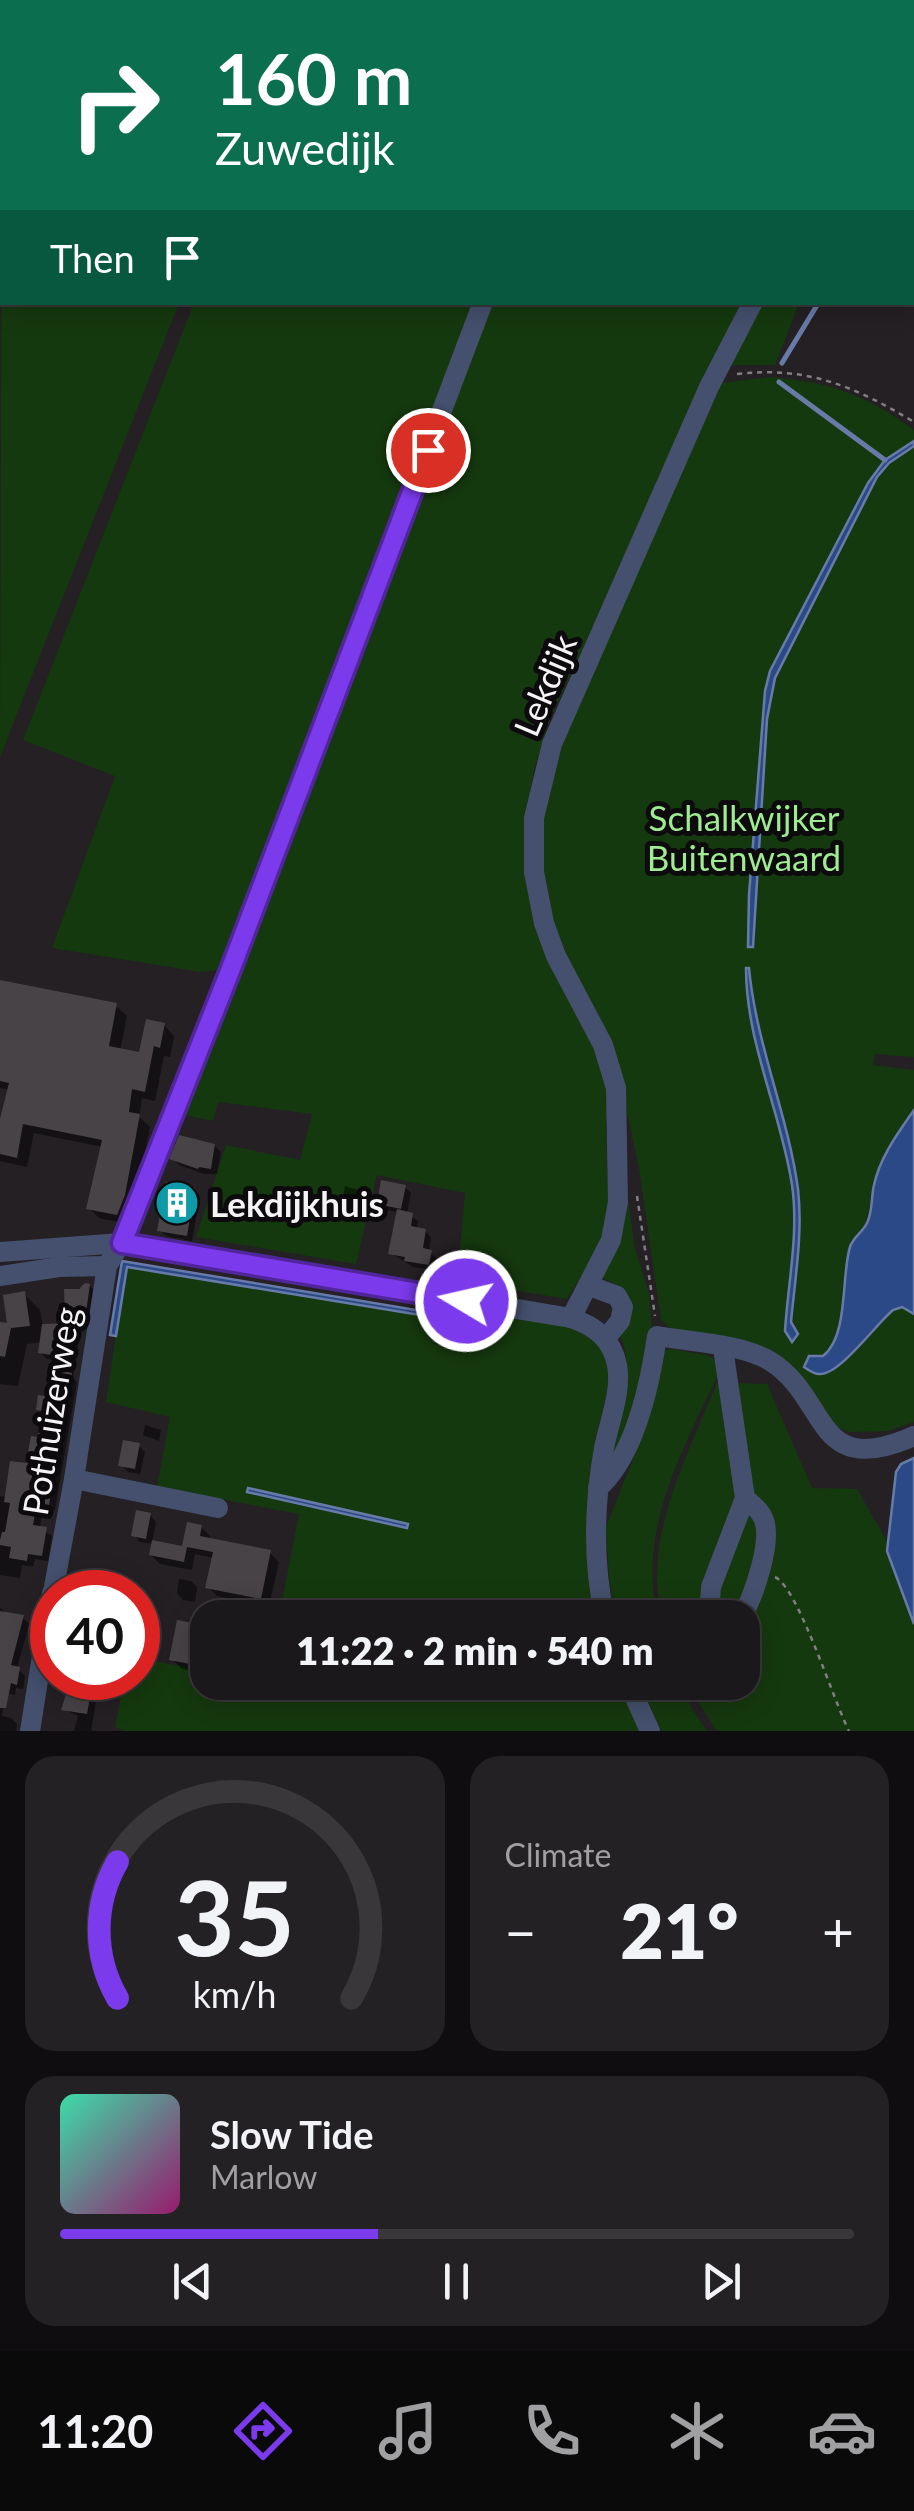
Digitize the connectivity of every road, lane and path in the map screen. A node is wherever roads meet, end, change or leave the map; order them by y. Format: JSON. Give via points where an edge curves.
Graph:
{"nodes":[{"id":1,"x":483,"y":305,"type":"edge"},
{"id":2,"x":751,"y":305,"type":"edge"},
{"id":3,"x":715,"y":377,"type":"junction"},
{"id":4,"x":914,"y":422,"type":"edge"},
{"id":5,"x":637,"y":1195,"type":"dead end"},
{"id":6,"x":122,"y":1243,"type":"junction"},
{"id":7,"x":0,"y":1252,"type":"edge"},
{"id":8,"x":108,"y":1266,"type":"junction"},
{"id":9,"x":0,"y":1276,"type":"edge"},
{"id":10,"x":590,"y":1286,"type":"junction"},
{"id":11,"x":571,"y":1318,"type":"junction"},
{"id":12,"x":657,"y":1332,"type":"junction"},
{"id":13,"x":606,"y":1338,"type":"junction"},
{"id":14,"x":722,"y":1348,"type":"junction"},
{"id":15,"x":914,"y":1436,"type":"edge"},
{"id":16,"x":74,"y":1479,"type":"junction"},
{"id":17,"x":598,"y":1488,"type":"junction"},
{"id":18,"x":745,"y":1498,"type":"junction"},
{"id":19,"x":218,"y":1508,"type":"dead end"},
{"id":20,"x":56,"y":1570,"type":"edge"},
{"id":21,"x":759,"y":1571,"type":"junction"},
{"id":22,"x":602,"y":1600,"type":"edge"},
{"id":23,"x":710,"y":1600,"type":"edge"},
{"id":24,"x":751,"y":1600,"type":"edge"},
{"id":25,"x":35,"y":1700,"type":"edge"},
{"id":26,"x":636,"y":1700,"type":"edge"},
{"id":27,"x":30,"y":1731,"type":"edge"},
{"id":28,"x":650,"y":1731,"type":"edge"},
{"id":29,"x":849,"y":1731,"type":"edge"}],
"edges":[{"from":1,"to":6,"type":"street","name":"Pothuizerweg"},
{"from":2,"to":3,"type":"street","name":"Lekdijk"},
{"from":3,"to":4,"type":"path","via":[[770,370],[814,376],[873,397]]},
{"from":3,"to":10,"type":"street","name":"Lekdijk","via":[[552,744],[534,818],[534,872],[544,923],[603,1044],[616,1088],[618,1202],[611,1240]]},
{"from":5,"to":12,"type":"path"},
{"from":6,"to":7,"type":"street"},
{"from":6,"to":8,"type":"street","name":"Pothuizerweg"},
{"from":6,"to":11,"type":"street"},
{"from":8,"to":9,"type":"street"},
{"from":8,"to":16,"type":"street","name":"Pothuizerweg"},
{"from":10,"to":11,"type":"street","name":"Lekdijk"},
{"from":10,"to":13,"type":"street","via":[[617,1296],[623,1308]]},
{"from":11,"to":13,"type":"street"},
{"from":12,"to":14,"type":"street"},
{"from":12,"to":17,"type":"street","via":[[625,1451]]},
{"from":13,"to":17,"type":"street","via":[[618,1368],[617,1388]]},
{"from":14,"to":15,"type":"street","via":[[749,1351],[782,1369],[834,1439],[858,1449]]},
{"from":14,"to":18,"type":"street"},
{"from":16,"to":19,"type":"street"},
{"from":16,"to":20,"type":"street","name":"Pothuizerweg"},
{"from":17,"to":22,"type":"street"},
{"from":18,"to":21,"type":"street","via":[[767,1531]]},
{"from":18,"to":23,"type":"street"},
{"from":21,"to":24,"type":"street"},
{"from":21,"to":29,"type":"path","via":[[784,1581]]},
{"from":25,"to":27,"type":"street","name":"Pothuizerweg"},
{"from":26,"to":28,"type":"street"}]}
